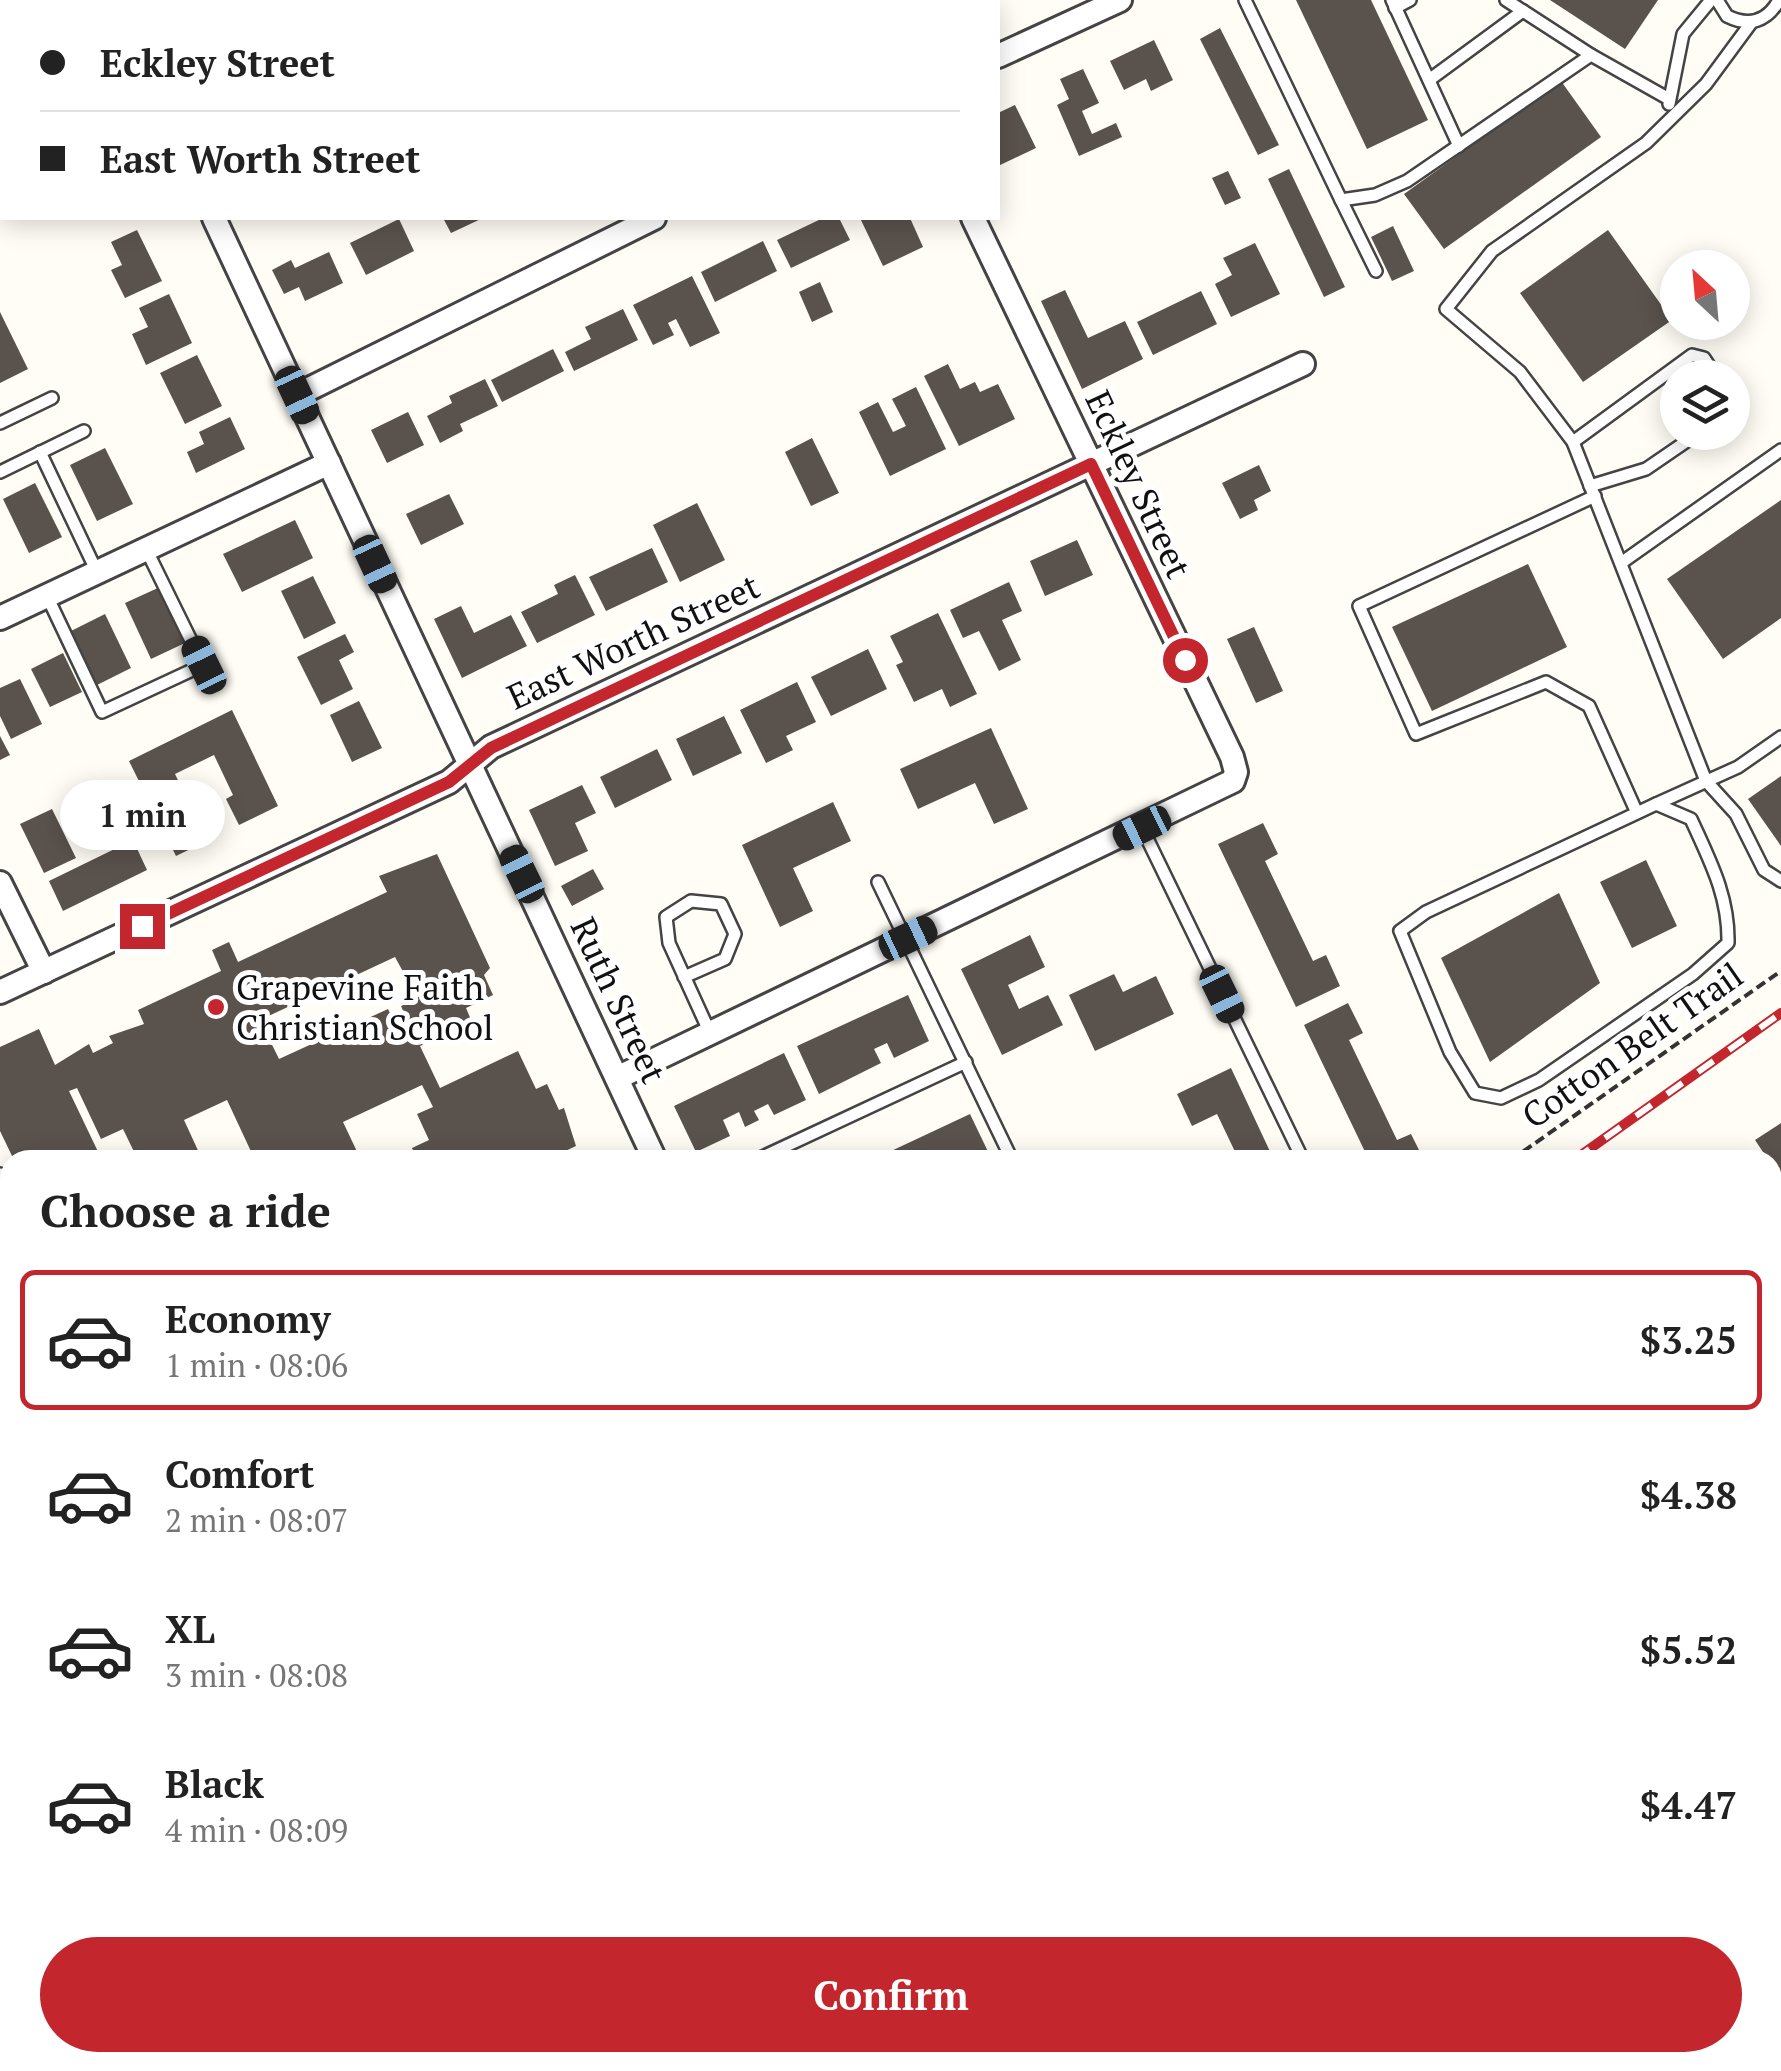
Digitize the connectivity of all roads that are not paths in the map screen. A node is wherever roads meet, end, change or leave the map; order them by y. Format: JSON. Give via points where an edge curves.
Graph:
{"nodes":[{"id":1,"x":1120,"y":0,"type":"edge"},
{"id":2,"x":1245,"y":0,"type":"edge"},
{"id":3,"x":1410,"y":0,"type":"edge"},
{"id":4,"x":1506,"y":0,"type":"edge"},
{"id":5,"x":1714,"y":0,"type":"edge"},
{"id":6,"x":1394,"y":4,"type":"edge"},
{"id":7,"x":1778,"y":10,"type":"edge"},
{"id":8,"x":1524,"y":11,"type":"junction"},
{"id":9,"x":1751,"y":22,"type":"junction"},
{"id":10,"x":1000,"y":55,"type":"edge"},
{"id":11,"x":1591,"y":55,"type":"junction"},
{"id":12,"x":1429,"y":80,"type":"junction"},
{"id":13,"x":1669,"y":98,"type":"junction"},
{"id":14,"x":1669,"y":118,"type":"junction"},
{"id":15,"x":1459,"y":146,"type":"junction"},
{"id":16,"x":1340,"y":200,"type":"junction"},
{"id":17,"x":215,"y":220,"type":"edge"},
{"id":18,"x":650,"y":220,"type":"edge"},
{"id":19,"x":975,"y":220,"type":"edge"},
{"id":20,"x":1376,"y":272,"type":"dead end"},
{"id":21,"x":1304,"y":364,"type":"dead end"},
{"id":22,"x":1660,"y":378,"type":"edge"},
{"id":23,"x":297,"y":395,"type":"junction"},
{"id":24,"x":52,"y":398,"type":"dead end"},
{"id":25,"x":0,"y":424,"type":"edge"},
{"id":26,"x":84,"y":431,"type":"dead end"},
{"id":27,"x":1573,"y":442,"type":"junction"},
{"id":28,"x":1674,"y":450,"type":"edge"},
{"id":29,"x":1781,"y":450,"type":"edge"},
{"id":30,"x":40,"y":452,"type":"junction"},
{"id":31,"x":328,"y":463,"type":"junction"},
{"id":32,"x":1091,"y":464,"type":"junction"},
{"id":33,"x":0,"y":472,"type":"edge"},
{"id":34,"x":1593,"y":491,"type":"junction"},
{"id":35,"x":146,"y":549,"type":"junction"},
{"id":36,"x":1621,"y":562,"type":"junction"},
{"id":37,"x":97,"y":572,"type":"junction"},
{"id":38,"x":46,"y":596,"type":"junction"},
{"id":39,"x":0,"y":618,"type":"edge"},
{"id":40,"x":1781,"y":736,"type":"edge"},
{"id":41,"x":469,"y":765,"type":"junction"},
{"id":42,"x":1706,"y":781,"type":"junction"},
{"id":43,"x":1656,"y":804,"type":"junction"},
{"id":44,"x":1637,"y":813,"type":"junction"},
{"id":45,"x":1142,"y":828,"type":"junction"},
{"id":46,"x":1781,"y":881,"type":"edge"},
{"id":47,"x":0,"y":882,"type":"edge"},
{"id":48,"x":878,"y":882,"type":"dead end"},
{"id":49,"x":908,"y":938,"type":"junction"},
{"id":50,"x":44,"y":972,"type":"junction"},
{"id":51,"x":684,"y":976,"type":"junction"},
{"id":52,"x":0,"y":992,"type":"edge"},
{"id":53,"x":710,"y":1033,"type":"junction"},
{"id":54,"x":966,"y":1062,"type":"junction"},
{"id":55,"x":617,"y":1078,"type":"junction"},
{"id":56,"x":651,"y":1150,"type":"edge"},
{"id":57,"x":777,"y":1150,"type":"edge"},
{"id":58,"x":1007,"y":1150,"type":"edge"},
{"id":59,"x":1298,"y":1150,"type":"edge"}],
"edges":[{"from":1,"to":10,"type":"street"},
{"from":2,"to":16,"type":"lane"},
{"from":3,"to":6,"type":"lane"},
{"from":4,"to":8,"type":"lane"},
{"from":5,"to":9,"type":"lane","via":[[1727,16]]},
{"from":5,"to":13,"type":"lane","via":[[1682,34]]},
{"from":6,"to":12,"type":"lane"},
{"from":7,"to":9,"type":"lane"},
{"from":8,"to":11,"type":"lane"},
{"from":8,"to":12,"type":"lane"},
{"from":9,"to":14,"type":"lane","via":[[1706,84]]},
{"from":11,"to":13,"type":"lane"},
{"from":11,"to":15,"type":"lane"},
{"from":12,"to":15,"type":"lane"},
{"from":13,"to":14,"type":"lane"},
{"from":14,"to":27,"type":"lane","via":[[1646,142],[1492,251],[1446,309],[1520,372]]},
{"from":15,"to":16,"type":"lane","via":[[1408,181]]},
{"from":16,"to":20,"type":"lane"},
{"from":17,"to":23,"type":"street","name":"Ruth Street"},
{"from":18,"to":23,"type":"street"},
{"from":19,"to":32,"type":"street","name":"Eckley Street"},
{"from":21,"to":32,"type":"street","name":"East Worth Street"},
{"from":22,"to":27,"type":"lane"},
{"from":23,"to":31,"type":"street","name":"Ruth Street"},
{"from":24,"to":25,"type":"lane"},
{"from":26,"to":30,"type":"lane"},
{"from":27,"to":34,"type":"lane"},
{"from":28,"to":34,"type":"lane"},
{"from":29,"to":36,"type":"lane"},
{"from":30,"to":33,"type":"lane"},
{"from":30,"to":37,"type":"lane"},
{"from":31,"to":35,"type":"street"},
{"from":31,"to":41,"type":"street","name":"Ruth Street"},
{"from":32,"to":41,"type":"street","name":"East Worth Street","via":[[491,748]]},
{"from":32,"to":45,"type":"street","name":"Eckley Street","via":[[1236,772],[1233,781]]},
{"from":34,"to":36,"type":"lane"},
{"from":34,"to":44,"type":"lane","via":[[1359,606],[1416,734],[1546,682],[1590,706]]},
{"from":35,"to":37,"type":"street"},
{"from":35,"to":38,"type":"lane","via":[[204,665],[102,712]]},
{"from":36,"to":42,"type":"lane"},
{"from":37,"to":38,"type":"street"},
{"from":38,"to":39,"type":"street"},
{"from":40,"to":42,"type":"lane"},
{"from":41,"to":50,"type":"street","name":"East Worth Street","via":[[449,782]]},
{"from":41,"to":55,"type":"street","name":"Ruth Street"},
{"from":42,"to":43,"type":"lane"},
{"from":42,"to":46,"type":"lane","via":[[1736,814],[1764,870]]},
{"from":43,"to":44,"type":"lane"},
{"from":43,"to":44,"type":"lane","via":[[1691,819],[1722,885],[1728,943],[1539,1080],[1501,1098],[1475,1093],[1450,1052],[1400,931],[1426,912]]},
{"from":45,"to":49,"type":"street"},
{"from":45,"to":59,"type":"lane"},
{"from":47,"to":50,"type":"street"},
{"from":48,"to":49,"type":"lane"},
{"from":49,"to":53,"type":"street"},
{"from":49,"to":54,"type":"lane"},
{"from":50,"to":52,"type":"street","name":"East Worth Street"},
{"from":51,"to":51,"type":"lane","via":[[666,917],[691,900],[722,904],[735,934],[724,959]]},
{"from":51,"to":53,"type":"lane"},
{"from":53,"to":55,"type":"street"},
{"from":54,"to":57,"type":"lane"},
{"from":54,"to":58,"type":"lane"},
{"from":55,"to":56,"type":"street","name":"Ruth Street"}]}
